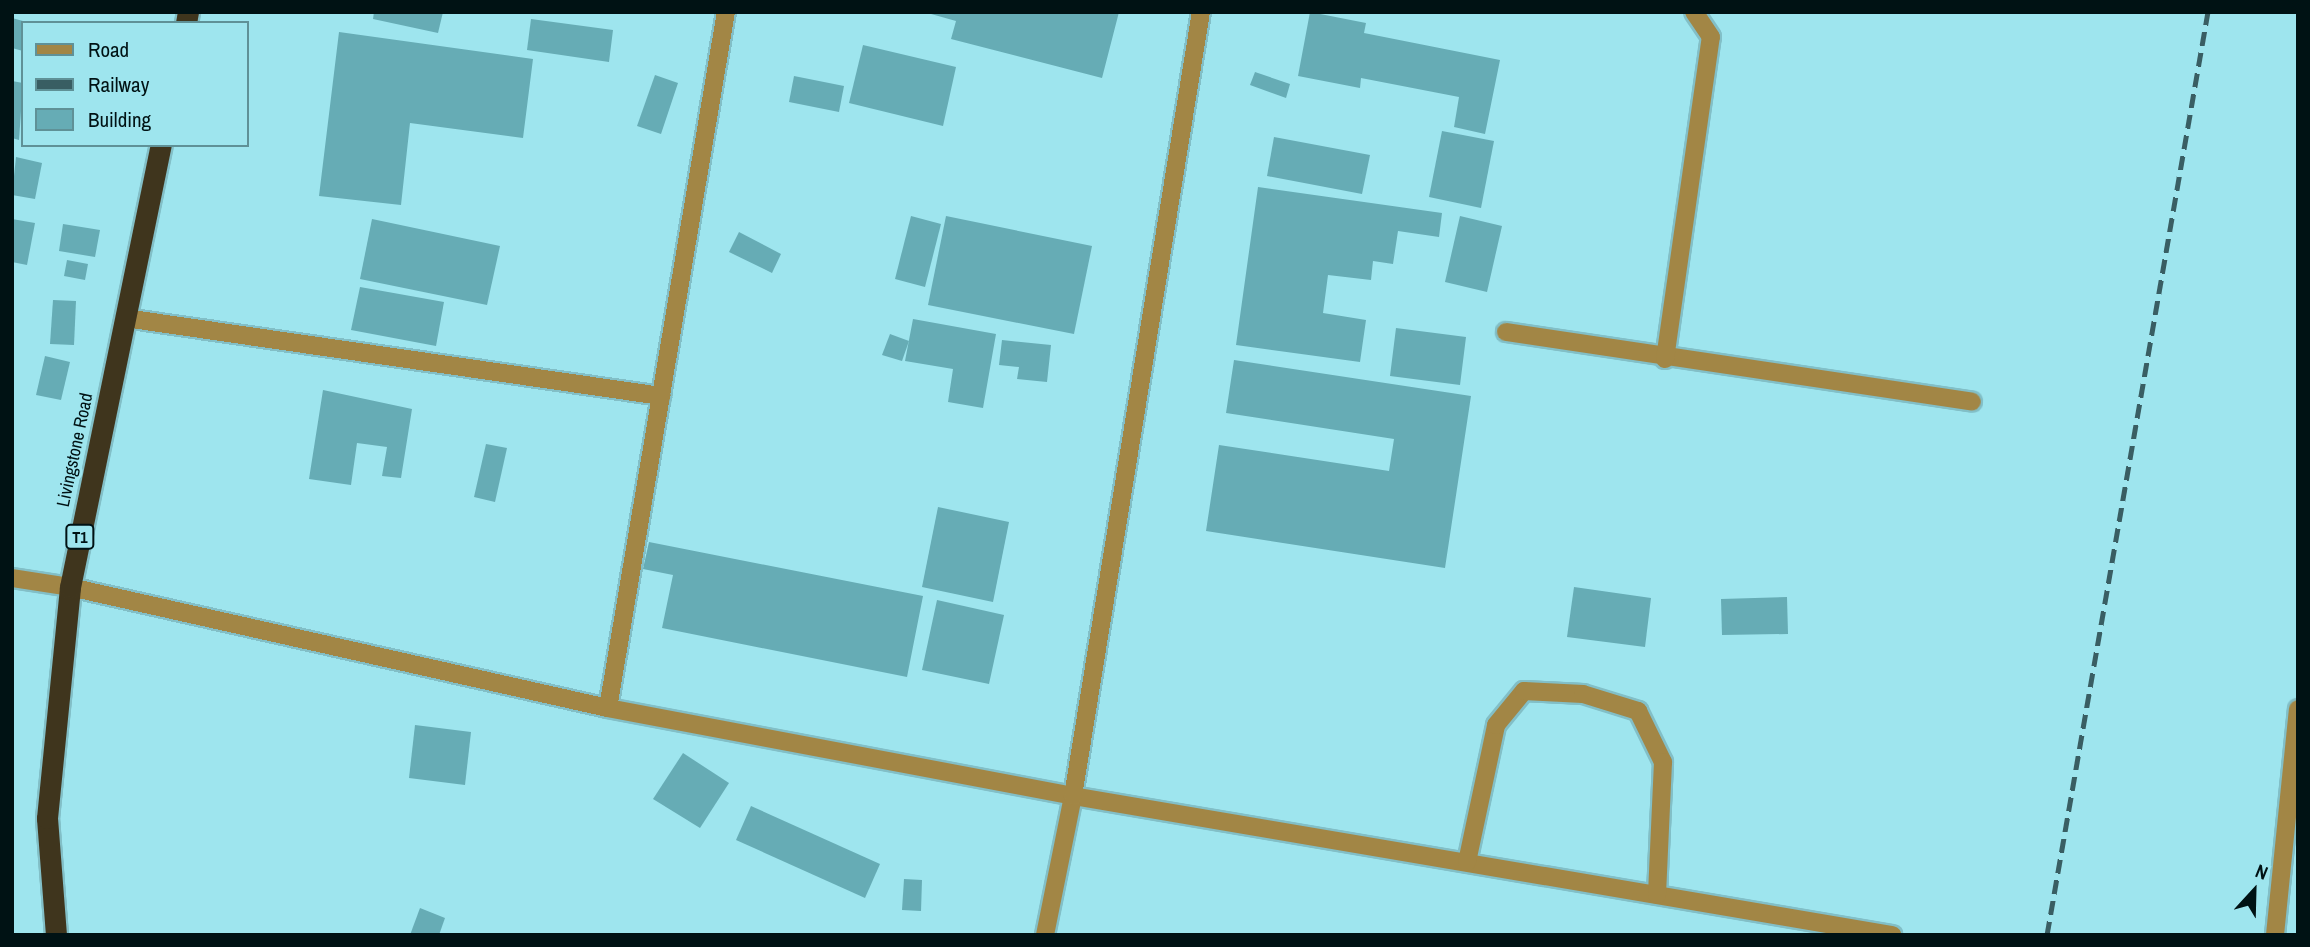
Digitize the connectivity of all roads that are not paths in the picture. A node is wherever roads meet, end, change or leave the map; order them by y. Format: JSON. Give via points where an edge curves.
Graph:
{"nodes":[{"id":1,"x":726,"y":12,"type":"edge"},
{"id":2,"x":1201,"y":12,"type":"edge"},
{"id":3,"x":1694,"y":12,"type":"edge"},
{"id":4,"x":161,"y":147,"type":"edge"},
{"id":5,"x":125,"y":318,"type":"junction"},
{"id":6,"x":1506,"y":332,"type":"dead end"},
{"id":7,"x":1665,"y":359,"type":"junction"},
{"id":8,"x":661,"y":396,"type":"junction"},
{"id":9,"x":1972,"y":402,"type":"dead end"},
{"id":10,"x":12,"y":578,"type":"edge"},
{"id":11,"x":70,"y":587,"type":"junction"},
{"id":12,"x":608,"y":708,"type":"junction"},
{"id":13,"x":2298,"y":709,"type":"edge"},
{"id":14,"x":1073,"y":796,"type":"junction"},
{"id":15,"x":1466,"y":862,"type":"junction"},
{"id":16,"x":1657,"y":895,"type":"junction"},
{"id":17,"x":56,"y":935,"type":"edge"},
{"id":18,"x":1045,"y":935,"type":"edge"},
{"id":19,"x":1892,"y":935,"type":"edge"},
{"id":20,"x":2275,"y":935,"type":"edge"}],
"edges":[{"from":1,"to":8,"type":"street"},
{"from":2,"to":14,"type":"street"},
{"from":3,"to":7,"type":"street","via":[[1711,37]]},
{"from":4,"to":5,"type":"highway","name":"Livingstone Road","number":"T1"},
{"from":5,"to":8,"type":"street"},
{"from":5,"to":11,"type":"highway","name":"Livingstone Road","number":"T1"},
{"from":6,"to":7,"type":"street"},
{"from":7,"to":9,"type":"street"},
{"from":8,"to":12,"type":"street"},
{"from":10,"to":11,"type":"street"},
{"from":11,"to":12,"type":"street"},
{"from":11,"to":17,"type":"highway","name":"Livingstone Road","number":"T1","via":[[47,817]]},
{"from":12,"to":14,"type":"street"},
{"from":13,"to":20,"type":"street"},
{"from":14,"to":15,"type":"street"},
{"from":14,"to":18,"type":"street"},
{"from":15,"to":16,"type":"street"},
{"from":15,"to":16,"type":"street","via":[[1496,724],[1524,691],[1583,694],[1639,712],[1662,762]]},
{"from":16,"to":19,"type":"street"}]}
